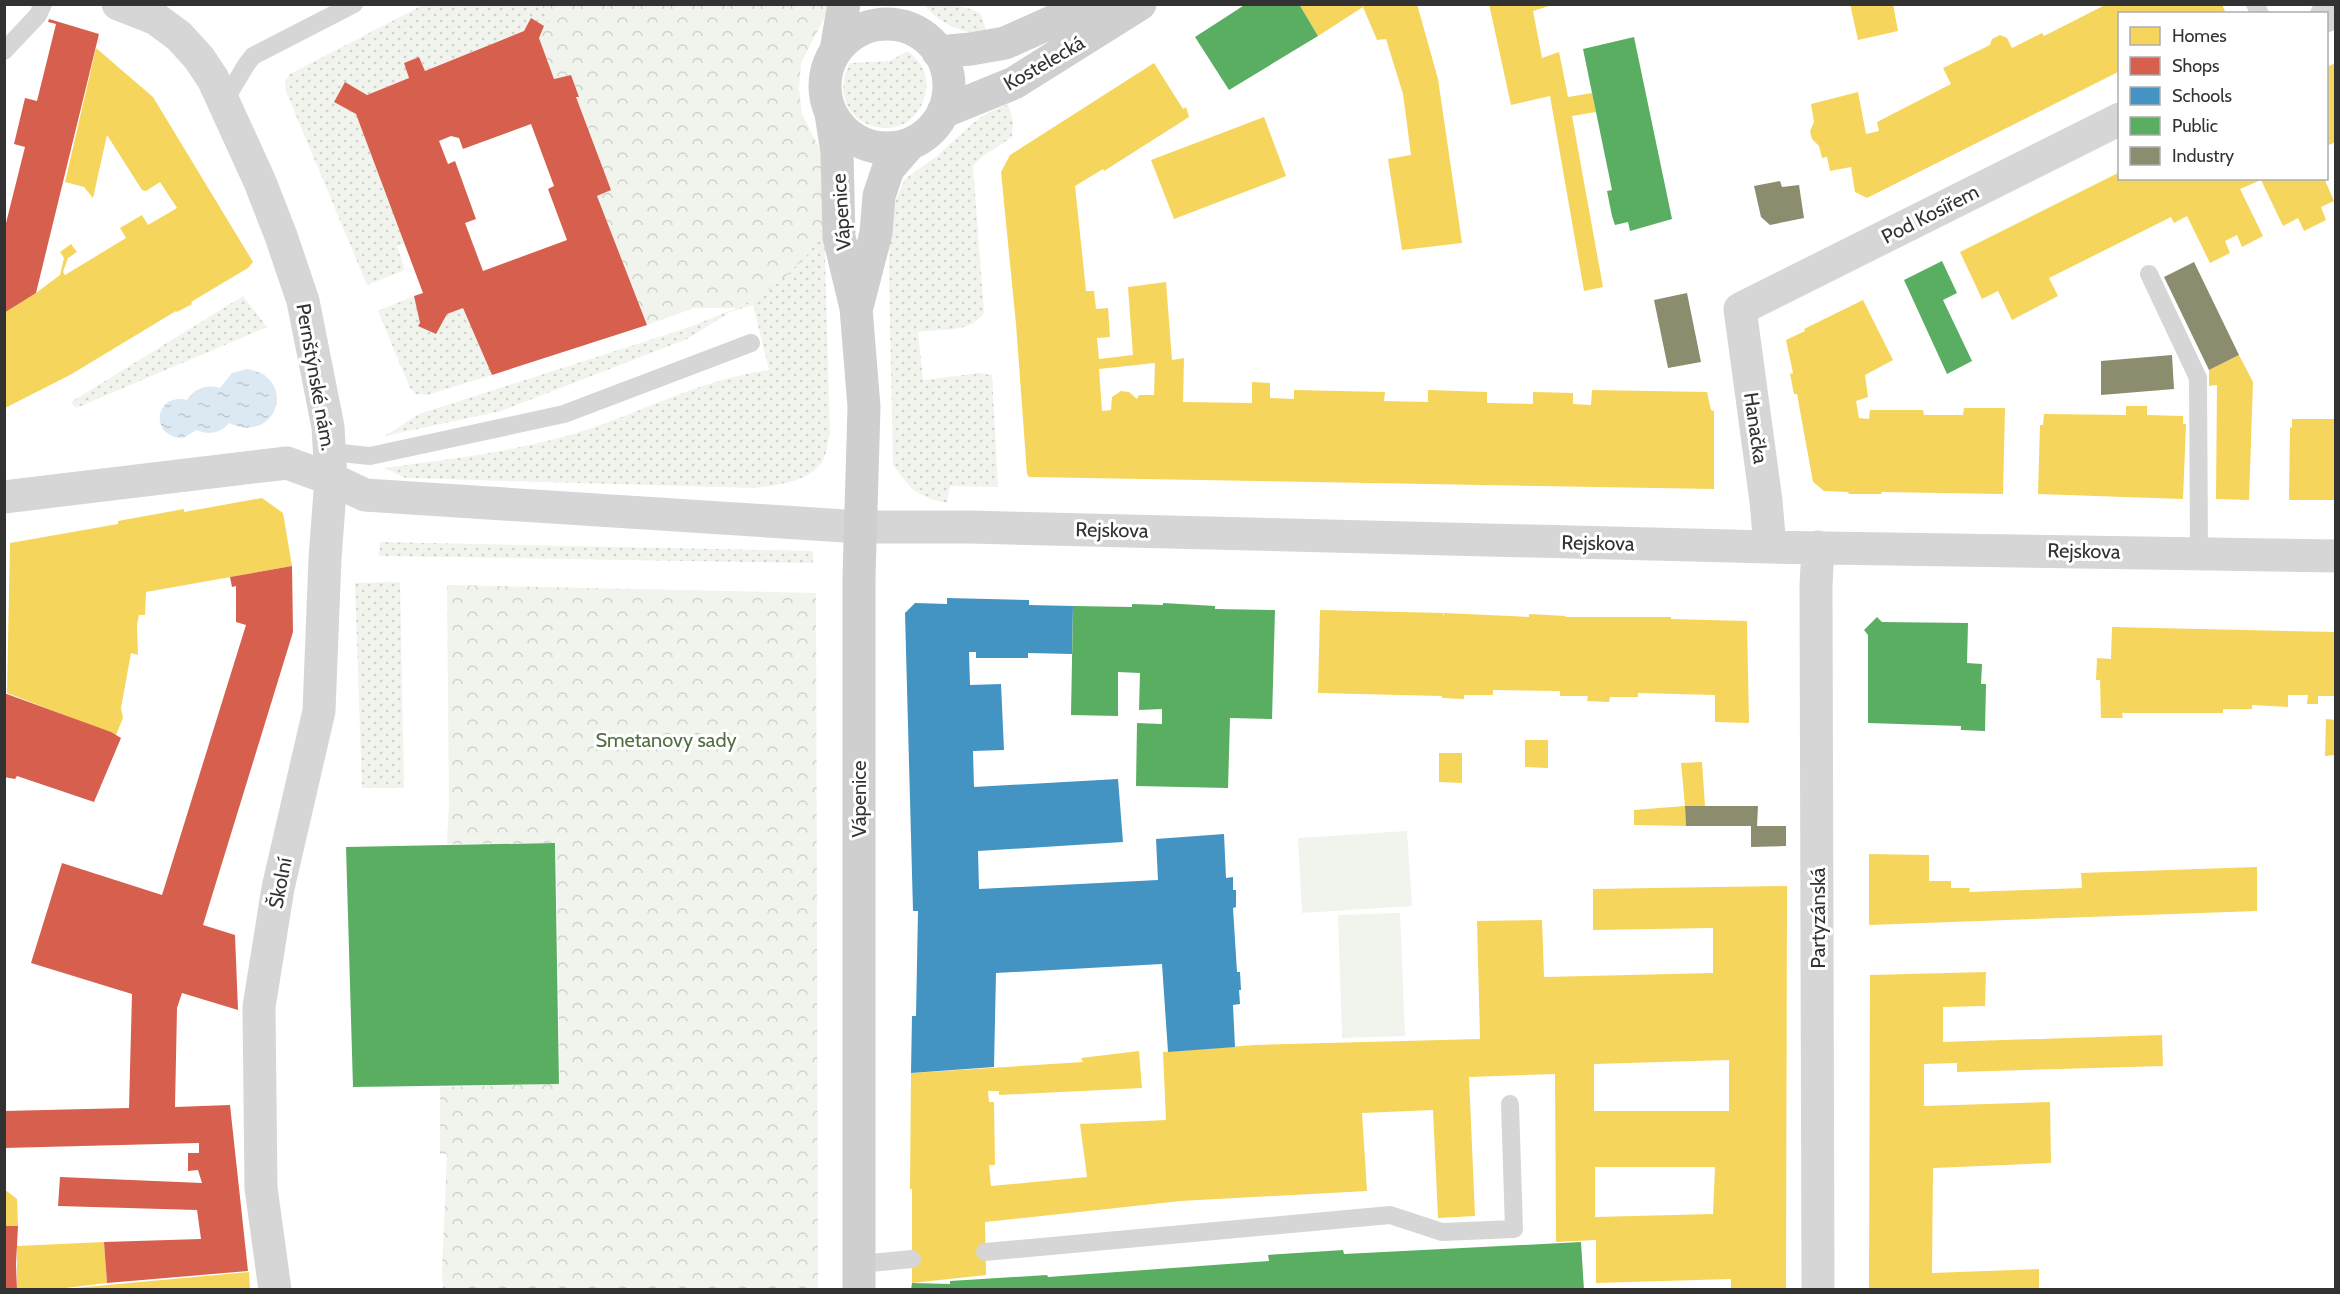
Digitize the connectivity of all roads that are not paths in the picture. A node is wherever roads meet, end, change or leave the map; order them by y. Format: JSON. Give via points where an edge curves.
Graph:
{"nodes":[{"id":1,"x":43,"y":4,"type":"edge"},
{"id":2,"x":118,"y":4,"type":"edge"},
{"id":3,"x":354,"y":4,"type":"edge"},
{"id":4,"x":844,"y":4,"type":"edge"},
{"id":5,"x":1092,"y":4,"type":"edge"},
{"id":6,"x":1140,"y":4,"type":"edge"},
{"id":7,"x":158,"y":12,"type":"edge"},
{"id":8,"x":902,"y":16,"type":"edge"},
{"id":9,"x":836,"y":50,"type":"junction"},
{"id":10,"x":4,"y":51,"type":"edge"},
{"id":11,"x":938,"y":52,"type":"junction"},
{"id":12,"x":224,"y":102,"type":"junction"},
{"id":13,"x":943,"y":112,"type":"junction"},
{"id":14,"x":831,"y":114,"type":"junction"},
{"id":15,"x":2118,"y":120,"type":"edge"},
{"id":16,"x":909,"y":145,"type":"junction"},
{"id":17,"x":2149,"y":274,"type":"dead end"},
{"id":18,"x":856,"y":308,"type":"junction"},
{"id":19,"x":1740,"y":309,"type":"joint"},
{"id":20,"x":751,"y":343,"type":"dead end"},
{"id":21,"x":331,"y":466,"type":"junction"},
{"id":22,"x":4,"y":497,"type":"edge"},
{"id":23,"x":861,"y":527,"type":"junction"},
{"id":24,"x":1770,"y":547,"type":"junction"},
{"id":25,"x":1818,"y":547,"type":"junction"},
{"id":26,"x":2199,"y":553,"type":"junction"},
{"id":27,"x":2336,"y":556,"type":"edge"},
{"id":28,"x":1510,"y":1104,"type":"dead end"},
{"id":29,"x":985,"y":1252,"type":"dead end"},
{"id":30,"x":912,"y":1259,"type":"dead end"},
{"id":31,"x":860,"y":1277,"type":"edge"},
{"id":32,"x":275,"y":1290,"type":"edge"},
{"id":33,"x":1818,"y":1290,"type":"edge"}],
"edges":[{"from":1,"to":10,"type":"lane","via":[[38,15]]},
{"from":2,"to":7,"type":"street","name":"Pernštýnské nám."},
{"from":3,"to":12,"type":"lane","via":[[254,56]]},
{"from":4,"to":9,"type":"main road"},
{"from":5,"to":11,"type":"main road","name":"Kostelecká","via":[[1005,43]]},
{"from":6,"to":13,"type":"main road","name":"Kostelecká","via":[[1014,83]]},
{"from":7,"to":12,"type":"street","name":"Pernštýnské nám.","via":[[199,58]]},
{"from":8,"to":9,"type":"main road","via":[[850,36]]},
{"from":8,"to":11,"type":"main road"},
{"from":9,"to":14,"type":"main road","via":[[825,76],[825,96]]},
{"from":11,"to":13,"type":"main road","via":[[946,70],[948,90]]},
{"from":12,"to":21,"type":"street","name":"Pernštýnské nám.","via":[[281,236],[303,301]]},
{"from":13,"to":16,"type":"main road","via":[[927,134]]},
{"from":14,"to":16,"type":"main road","via":[[842,130],[868,146],[889,149]]},
{"from":14,"to":18,"type":"main road","name":"Vápenice","via":[[837,152],[839,237]]},
{"from":15,"to":19,"type":"street","name":"Pod Kosířem"},
{"from":16,"to":18,"type":"main road","name":"Vápenice","via":[[888,169],[879,196],[876,233]]},
{"from":17,"to":26,"type":"lane","via":[[2198,378]]},
{"from":18,"to":23,"type":"main road","name":"Vápenice","via":[[864,407]]},
{"from":19,"to":24,"type":"street","name":"Hanačka"},
{"from":20,"to":21,"type":"lane","via":[[564,414]]},
{"from":21,"to":22,"type":"street","name":"Pernštýnské nám.","via":[[287,463]]},
{"from":21,"to":23,"type":"street","name":"Rejskova","via":[[365,495]]},
{"from":21,"to":32,"type":"street","name":"Školní","via":[[319,711],[278,888],[259,1007],[261,1188]]},
{"from":23,"to":24,"type":"street","name":"Rejskova","via":[[970,526]]},
{"from":23,"to":31,"type":"main road","name":"Vápenice"},
{"from":24,"to":25,"type":"street","name":"Rejskova"},
{"from":25,"to":26,"type":"street","name":"Rejskova"},
{"from":25,"to":33,"type":"street","name":"Partyzánská"},
{"from":26,"to":27,"type":"street","name":"Rejskova"},
{"from":28,"to":29,"type":"lane","via":[[1514,1228],[1442,1232],[1390,1215]]},
{"from":30,"to":31,"type":"lane"}]}
